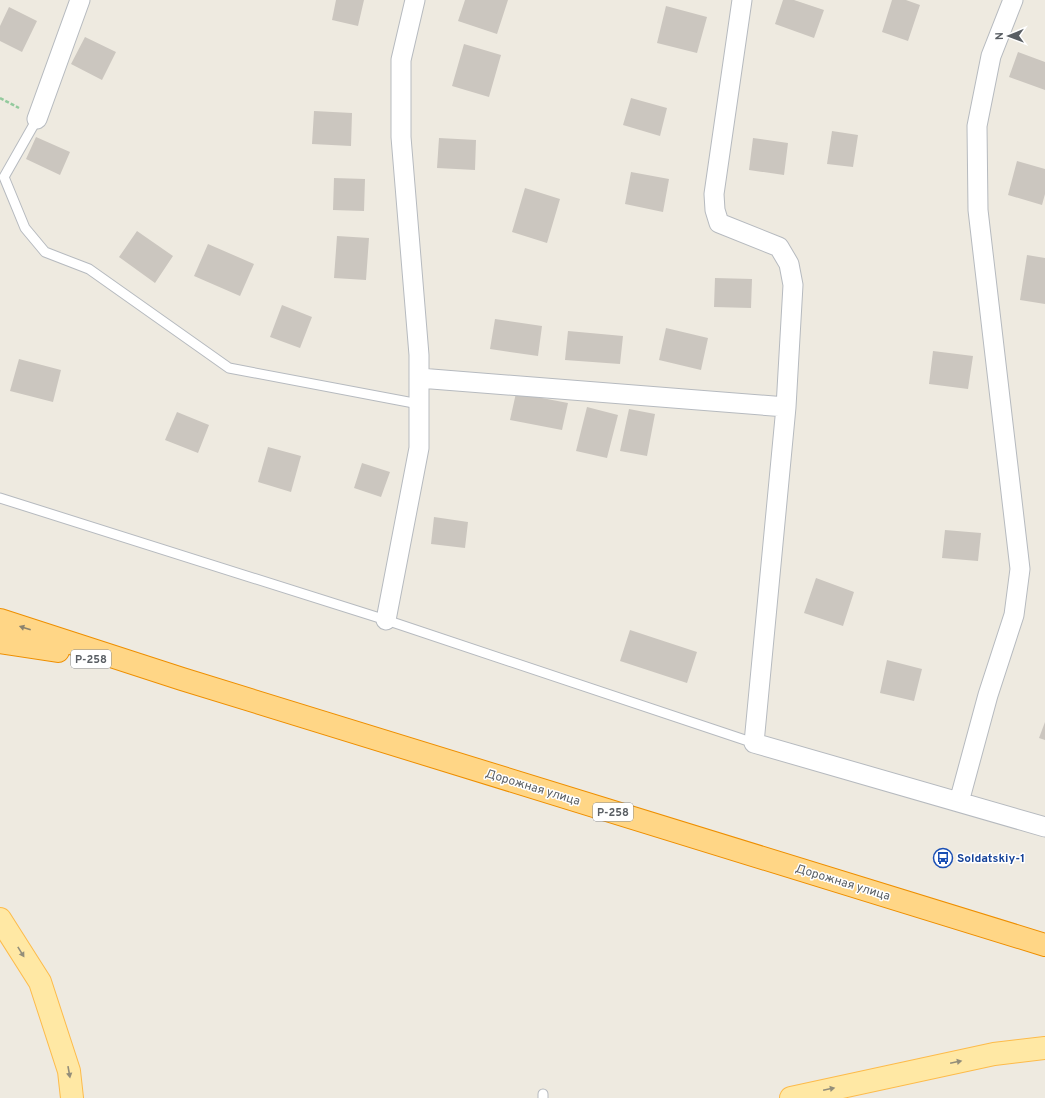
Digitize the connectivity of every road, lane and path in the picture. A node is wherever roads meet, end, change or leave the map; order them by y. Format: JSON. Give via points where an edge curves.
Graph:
{"nodes":[{"id":1,"x":80,"y":0,"type":"edge"},
{"id":2,"x":414,"y":0,"type":"edge"},
{"id":3,"x":742,"y":0,"type":"edge"},
{"id":4,"x":1014,"y":0,"type":"edge"},
{"id":5,"x":37,"y":119,"type":"joint"},
{"id":6,"x":419,"y":378,"type":"junction"},
{"id":7,"x":419,"y":404,"type":"junction"},
{"id":8,"x":786,"y":407,"type":"junction"},
{"id":9,"x":0,"y":498,"type":"edge"},
{"id":10,"x":0,"y":620,"type":"edge"},
{"id":11,"x":386,"y":620,"type":"junction"},
{"id":12,"x":0,"y":642,"type":"edge"},
{"id":13,"x":182,"y":678,"type":"junction"},
{"id":14,"x":754,"y":743,"type":"junction"},
{"id":15,"x":959,"y":802,"type":"junction"},
{"id":16,"x":1045,"y":827,"type":"edge"},
{"id":17,"x":0,"y":919,"type":"edge"},
{"id":18,"x":1045,"y":944,"type":"edge"},
{"id":19,"x":1045,"y":1048,"type":"edge"},
{"id":20,"x":72,"y":1098,"type":"edge"},
{"id":21,"x":791,"y":1098,"type":"edge"}],
"edges":[{"from":1,"to":5,"type":"street"},
{"from":2,"to":6,"type":"street","via":[[401,60],[401,137]]},
{"from":3,"to":8,"type":"street","via":[[714,194],[715,210],[719,223],[779,248],[789,264],[793,285]]},
{"from":4,"to":15,"type":"street","via":[[992,56],[977,126],[978,210],[1020,569],[1014,614],[988,695]]},
{"from":5,"to":7,"type":"lane","via":[[4,177],[25,228],[45,252],[89,269],[229,368]]},
{"from":6,"to":7,"type":"street"},
{"from":6,"to":8,"type":"street"},
{"from":7,"to":11,"type":"street","via":[[419,448]]},
{"from":8,"to":14,"type":"street"},
{"from":9,"to":11,"type":"lane"},
{"from":13,"to":10,"type":"highway","one_way":true},
{"from":11,"to":14,"type":"lane"},
{"from":12,"to":13,"type":"highway","number":"Р-258","via":[[32,646]]},
{"from":13,"to":18,"type":"highway","name":"Дорожная улица","number":"Р-258"},
{"from":14,"to":15,"type":"street"},
{"from":15,"to":16,"type":"street"},
{"from":17,"to":20,"type":"main road","one_way":true,"via":[[40,982],[69,1071]]},
{"from":21,"to":19,"type":"main road","one_way":true,"via":[[994,1054]]}]}
